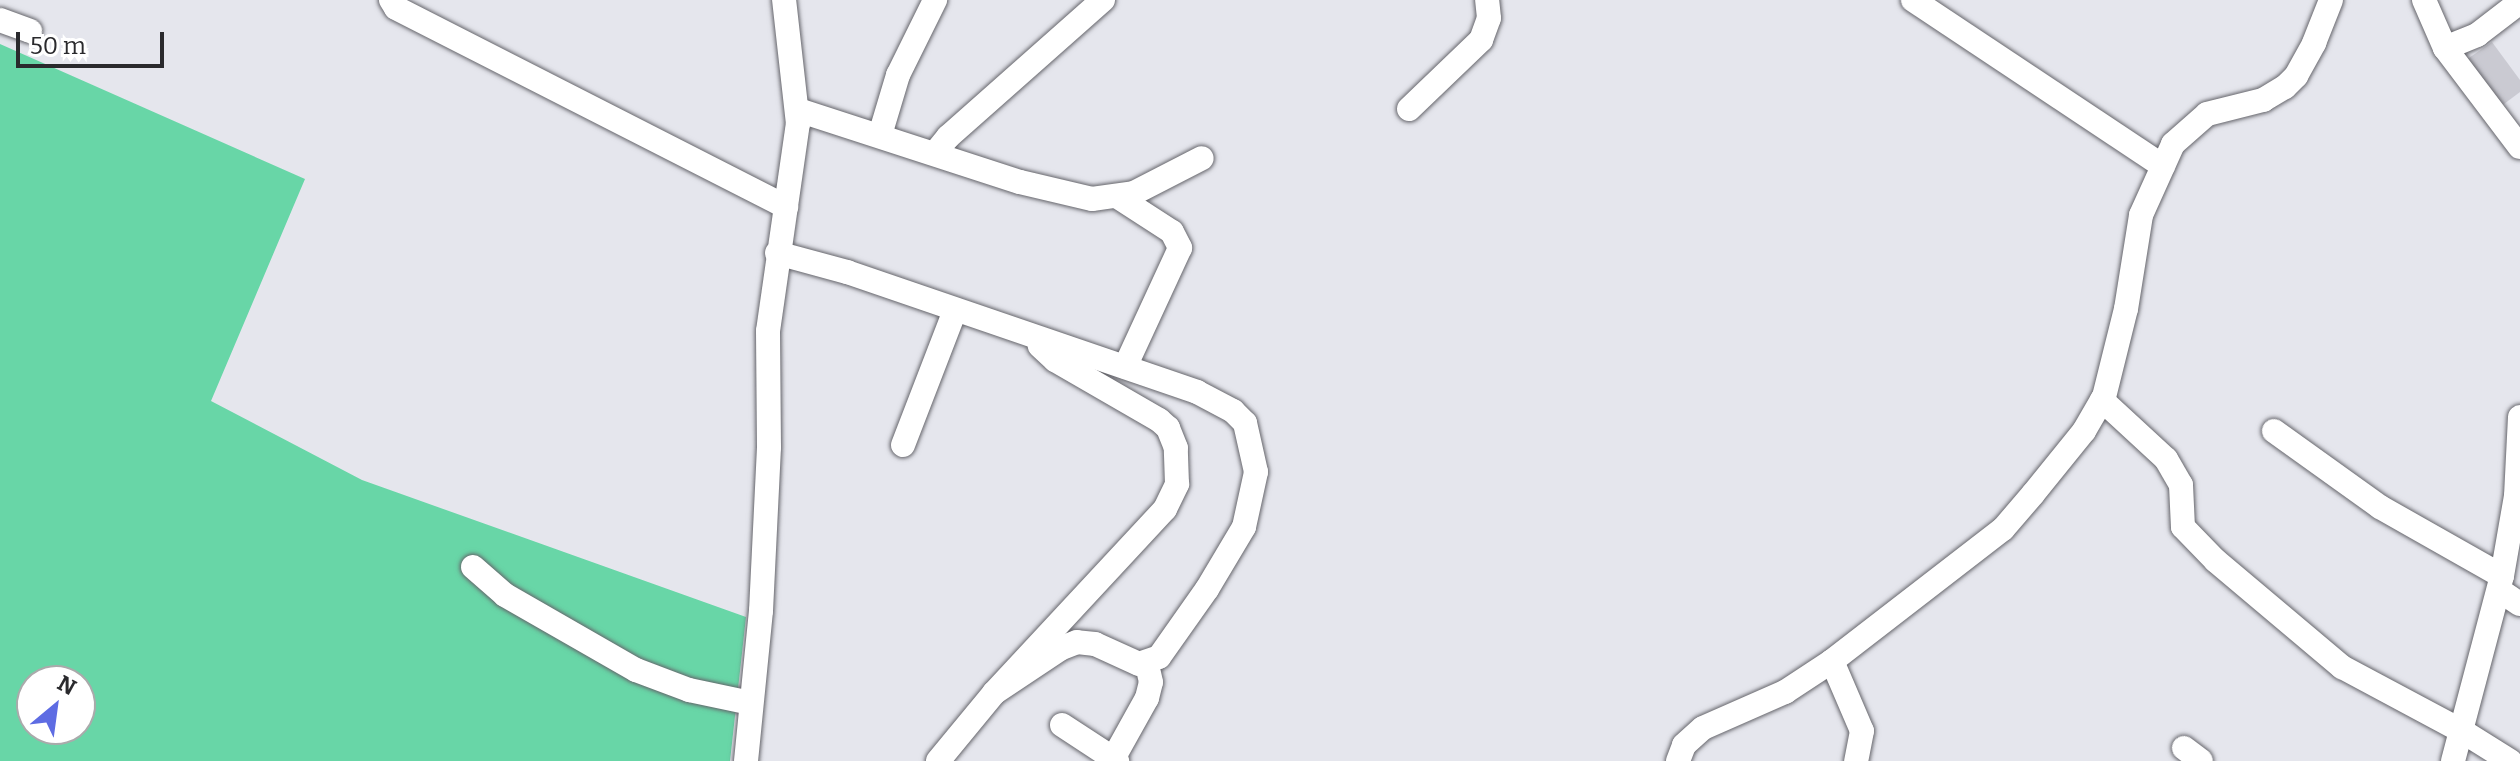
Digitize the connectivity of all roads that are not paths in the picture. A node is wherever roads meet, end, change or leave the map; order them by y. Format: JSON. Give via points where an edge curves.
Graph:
{"nodes":[{"id":1,"x":391,"y":0,"type":"edge"},
{"id":2,"x":784,"y":0,"type":"edge"},
{"id":3,"x":1103,"y":0,"type":"edge"},
{"id":4,"x":1487,"y":0,"type":"edge"},
{"id":5,"x":1913,"y":0,"type":"edge"},
{"id":6,"x":2331,"y":0,"type":"edge"},
{"id":7,"x":2424,"y":0,"type":"edge"},
{"id":8,"x":929,"y":1,"type":"edge"},
{"id":9,"x":2520,"y":2,"type":"edge"},
{"id":10,"x":0,"y":20,"type":"edge"},
{"id":11,"x":30,"y":31,"type":"dead end"},
{"id":12,"x":2445,"y":48,"type":"junction"},
{"id":13,"x":1409,"y":109,"type":"dead end"},
{"id":14,"x":798,"y":110,"type":"junction"},
{"id":15,"x":880,"y":135,"type":"junction"},
{"id":16,"x":2520,"y":147,"type":"edge"},
{"id":17,"x":935,"y":153,"type":"junction"},
{"id":18,"x":1202,"y":158,"type":"dead end"},
{"id":19,"x":2163,"y":166,"type":"junction"},
{"id":20,"x":1118,"y":197,"type":"junction"},
{"id":21,"x":786,"y":207,"type":"junction"},
{"id":22,"x":777,"y":253,"type":"junction"},
{"id":23,"x":955,"y":310,"type":"junction"},
{"id":24,"x":1032,"y":339,"type":"junction"},
{"id":25,"x":1125,"y":367,"type":"junction"},
{"id":26,"x":2102,"y":400,"type":"junction"},
{"id":27,"x":2520,"y":417,"type":"edge"},
{"id":28,"x":2274,"y":431,"type":"dead end"},
{"id":29,"x":903,"y":445,"type":"dead end"},
{"id":30,"x":473,"y":567,"type":"dead end"},
{"id":31,"x":2500,"y":583,"type":"junction"},
{"id":32,"x":2520,"y":604,"type":"edge"},
{"id":33,"x":1832,"y":661,"type":"junction"},
{"id":34,"x":1147,"y":664,"type":"junction"},
{"id":35,"x":994,"y":693,"type":"junction"},
{"id":36,"x":751,"y":703,"type":"junction"},
{"id":37,"x":1062,"y":725,"type":"dead end"},
{"id":38,"x":2462,"y":731,"type":"junction"},
{"id":39,"x":1115,"y":760,"type":"edge"},
{"id":40,"x":746,"y":761,"type":"edge"},
{"id":41,"x":938,"y":761,"type":"edge"},
{"id":42,"x":1678,"y":761,"type":"edge"},
{"id":43,"x":1856,"y":761,"type":"edge"},
{"id":44,"x":2453,"y":761,"type":"edge"},
{"id":45,"x":2510,"y":761,"type":"edge"}],
"edges":[{"from":1,"to":21,"type":"street","via":[[396,8]]},
{"from":2,"to":14,"type":"street"},
{"from":3,"to":17,"type":"street"},
{"from":4,"to":13,"type":"street","via":[[1489,18],[1481,40]]},
{"from":5,"to":19,"type":"street"},
{"from":6,"to":19,"type":"street","via":[[2314,43],[2285,87],[2263,100],[2207,114],[2184,132]]},
{"from":7,"to":12,"type":"street"},
{"from":8,"to":15,"type":"street"},
{"from":9,"to":12,"type":"street","via":[[2477,35]]},
{"from":10,"to":11,"type":"street"},
{"from":12,"to":16,"type":"street"},
{"from":14,"to":15,"type":"street"},
{"from":14,"to":21,"type":"street"},
{"from":15,"to":17,"type":"street"},
{"from":17,"to":20,"type":"street","via":[[1068,196]]},
{"from":18,"to":20,"type":"street"},
{"from":19,"to":26,"type":"street","via":[[2141,215],[2117,353]]},
{"from":20,"to":25,"type":"street","via":[[1172,232],[1180,248]]},
{"from":21,"to":22,"type":"street"},
{"from":22,"to":23,"type":"street"},
{"from":22,"to":36,"type":"street","via":[[768,331],[761,611]]},
{"from":23,"to":24,"type":"street"},
{"from":23,"to":29,"type":"street"},
{"from":24,"to":25,"type":"street"},
{"from":24,"to":35,"type":"street","via":[[1055,360],[1168,428],[1176,448],[1177,484],[1165,509]]},
{"from":25,"to":34,"type":"street","via":[[1197,392],[1233,411],[1245,423],[1256,472],[1244,527],[1177,635]]},
{"from":26,"to":33,"type":"street","via":[[2084,431],[2003,529]]},
{"from":26,"to":38,"type":"street","via":[[2166,459],[2181,485],[2183,527],[2216,561],[2342,667]]},
{"from":27,"to":31,"type":"street","via":[[2516,496]]},
{"from":28,"to":31,"type":"street"},
{"from":30,"to":36,"type":"street","via":[[505,595],[636,670],[689,690]]},
{"from":31,"to":32,"type":"street"},
{"from":31,"to":38,"type":"street"},
{"from":33,"to":42,"type":"street","via":[[1785,692],[1703,728],[1684,745]]},
{"from":33,"to":43,"type":"street","via":[[1862,731]]},
{"from":34,"to":35,"type":"street","via":[[1077,642]]},
{"from":34,"to":39,"type":"street","via":[[1147,698]]},
{"from":35,"to":41,"type":"street"},
{"from":36,"to":40,"type":"street"},
{"from":37,"to":39,"type":"street"},
{"from":38,"to":44,"type":"street"},
{"from":38,"to":45,"type":"street"}]}
